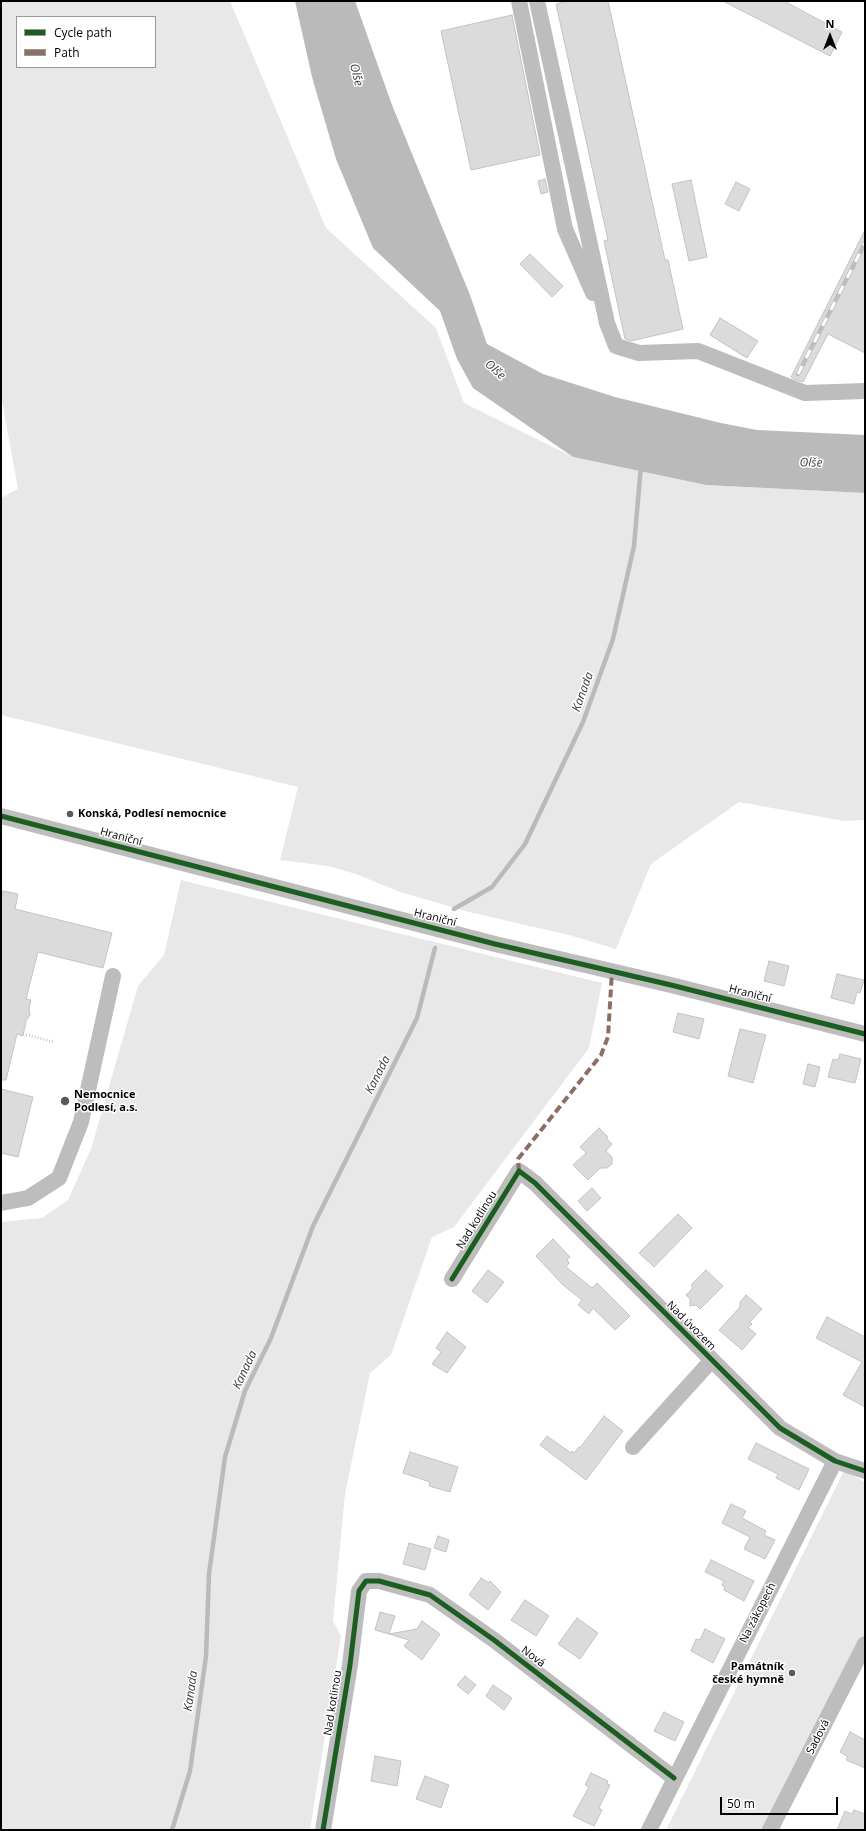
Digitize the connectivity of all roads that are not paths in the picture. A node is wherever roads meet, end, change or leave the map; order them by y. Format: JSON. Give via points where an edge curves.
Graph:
{"nodes":[{"id":1,"x":519,"y":1,"type":"edge"},
{"id":2,"x":537,"y":1,"type":"edge"},
{"id":3,"x":607,"y":323,"type":"junction"},
{"id":4,"x":865,"y":391,"type":"edge"},
{"id":5,"x":1,"y":816,"type":"edge"},
{"id":6,"x":113,"y":976,"type":"dead end"},
{"id":7,"x":865,"y":1034,"type":"edge"},
{"id":8,"x":519,"y":1171,"type":"joint"},
{"id":9,"x":1,"y":1203,"type":"edge"},
{"id":10,"x":452,"y":1279,"type":"dead end"},
{"id":11,"x":711,"y":1361,"type":"junction"},
{"id":12,"x":633,"y":1447,"type":"dead end"},
{"id":13,"x":835,"y":1461,"type":"junction"},
{"id":14,"x":865,"y":1472,"type":"edge"},
{"id":15,"x":366,"y":1581,"type":"joint"},
{"id":16,"x":865,"y":1644,"type":"edge"},
{"id":17,"x":674,"y":1778,"type":"junction"},
{"id":18,"x":323,"y":1830,"type":"edge"},
{"id":19,"x":649,"y":1830,"type":"edge"},
{"id":20,"x":770,"y":1830,"type":"edge"}],
"edges":[{"from":1,"to":3,"type":"street","via":[[565,229]]},
{"from":2,"to":3,"type":"street"},
{"from":3,"to":4,"type":"street","via":[[616,346],[639,353],[698,351],[805,393]]},
{"from":5,"to":7,"type":"street","name":"Hraniční","via":[[488,942],[671,984]]},
{"from":6,"to":9,"type":"street","via":[[81,1122],[59,1178],[28,1198]]},
{"from":8,"to":10,"type":"street","name":"Nad kotlinou"},
{"from":8,"to":11,"type":"street","name":"Nad úvozem","via":[[535,1184]]},
{"from":11,"to":12,"type":"street","name":"Nad úvozem"},
{"from":11,"to":13,"type":"street","name":"Nad úvozem","via":[[780,1428]]},
{"from":13,"to":14,"type":"street","name":"Nad úvozem"},
{"from":13,"to":17,"type":"street","name":"Na zákopech"},
{"from":15,"to":17,"type":"street","name":"Nová","via":[[379,1580],[430,1595],[494,1640]]},
{"from":15,"to":18,"type":"street","name":"Nad kotlinou","via":[[359,1591]]},
{"from":16,"to":20,"type":"street","name":"Sadová"},
{"from":17,"to":19,"type":"street","name":"Na zákopech"}]}
